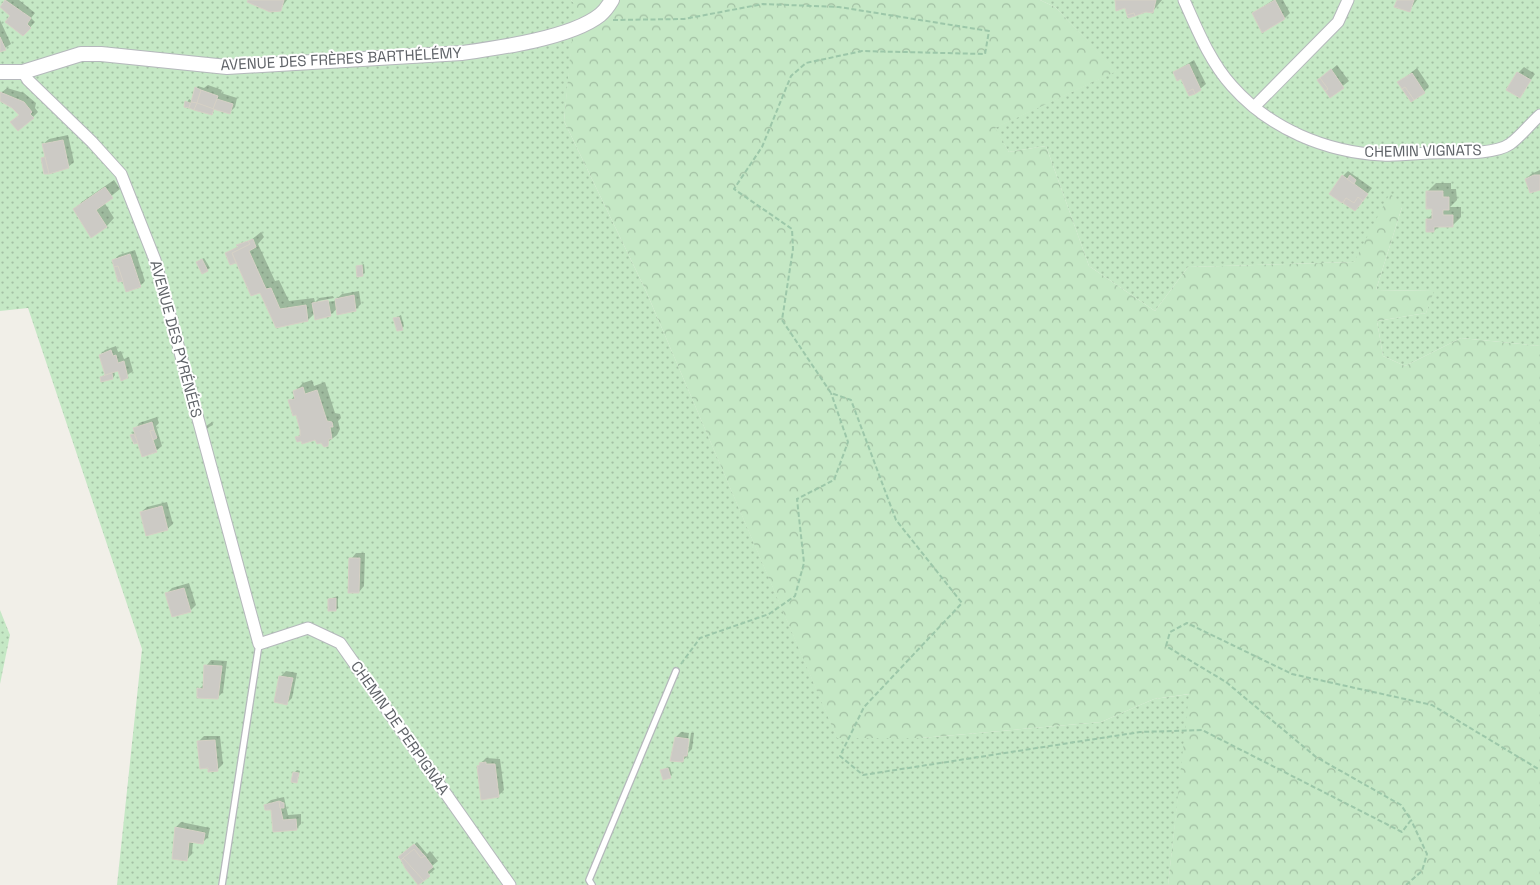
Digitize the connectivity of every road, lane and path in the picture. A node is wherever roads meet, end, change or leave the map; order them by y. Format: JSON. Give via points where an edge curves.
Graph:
{"nodes":[{"id":1,"x":612,"y":0,"type":"edge"},
{"id":2,"x":1184,"y":0,"type":"edge"},
{"id":3,"x":1348,"y":0,"type":"edge"},
{"id":4,"x":600,"y":15,"type":"junction"},
{"id":5,"x":0,"y":72,"type":"edge"},
{"id":6,"x":23,"y":72,"type":"junction"},
{"id":7,"x":1254,"y":107,"type":"junction"},
{"id":8,"x":1540,"y":115,"type":"edge"},
{"id":9,"x":831,"y":393,"type":"junction"},
{"id":10,"x":259,"y":644,"type":"junction"},
{"id":11,"x":676,"y":671,"type":"joint"},
{"id":12,"x":1540,"y":770,"type":"edge"},
{"id":13,"x":1411,"y":820,"type":"junction"},
{"id":14,"x":222,"y":885,"type":"edge"},
{"id":15,"x":510,"y":885,"type":"edge"},
{"id":16,"x":592,"y":885,"type":"edge"},
{"id":17,"x":1406,"y":885,"type":"edge"}],
"edges":[{"from":1,"to":4,"type":"street","name":"AVENUE DES FRÈRES BARTHÉLÉMY"},
{"from":2,"to":7,"type":"street","name":"CHEMIN VIGNATS","via":[[1213,59],[1231,85]]},
{"from":3,"to":7,"type":"street","via":[[1338,22]]},
{"from":4,"to":6,"type":"street","name":"AVENUE DES FRÈRES BARTHÉLÉMY","via":[[572,29],[529,41],[437,56],[227,67],[81,54]]},
{"from":4,"to":9,"type":"path","via":[[612,20],[684,19],[762,4],[839,7],[989,31],[985,54],[862,51],[806,63],[791,76],[762,147],[734,189],[792,229],[793,249],[782,320]]},
{"from":5,"to":6,"type":"street","name":"AVENUE DES FRÈRES BARTHÉLÉMY"},
{"from":6,"to":10,"type":"street","name":"AVENUE DES PYRÉNÉES","via":[[121,174],[155,260]]},
{"from":7,"to":8,"type":"street","name":"CHEMIN VIGNATS","via":[[1275,122],[1321,144],[1346,151],[1384,155],[1488,151],[1509,145]]},
{"from":9,"to":11,"type":"path","via":[[848,442],[834,480],[796,498],[804,563],[795,596],[769,614],[700,638]]},
{"from":9,"to":13,"type":"path","via":[[851,400],[896,520],[962,603],[864,707],[840,756],[863,774],[1140,732],[1202,730],[1402,832]]},
{"from":10,"to":14,"type":"lane"},
{"from":10,"to":15,"type":"street","name":"CHEMIN DE PERPIGNÀA","via":[[308,628],[340,643]]},
{"from":11,"to":16,"type":"lane","via":[[589,880]]},
{"from":12,"to":13,"type":"path","via":[[1432,705],[1292,674],[1187,623],[1170,632],[1166,646],[1226,682],[1316,757],[1401,805]]},
{"from":13,"to":17,"type":"path","via":[[1427,854],[1422,871]]}]}
